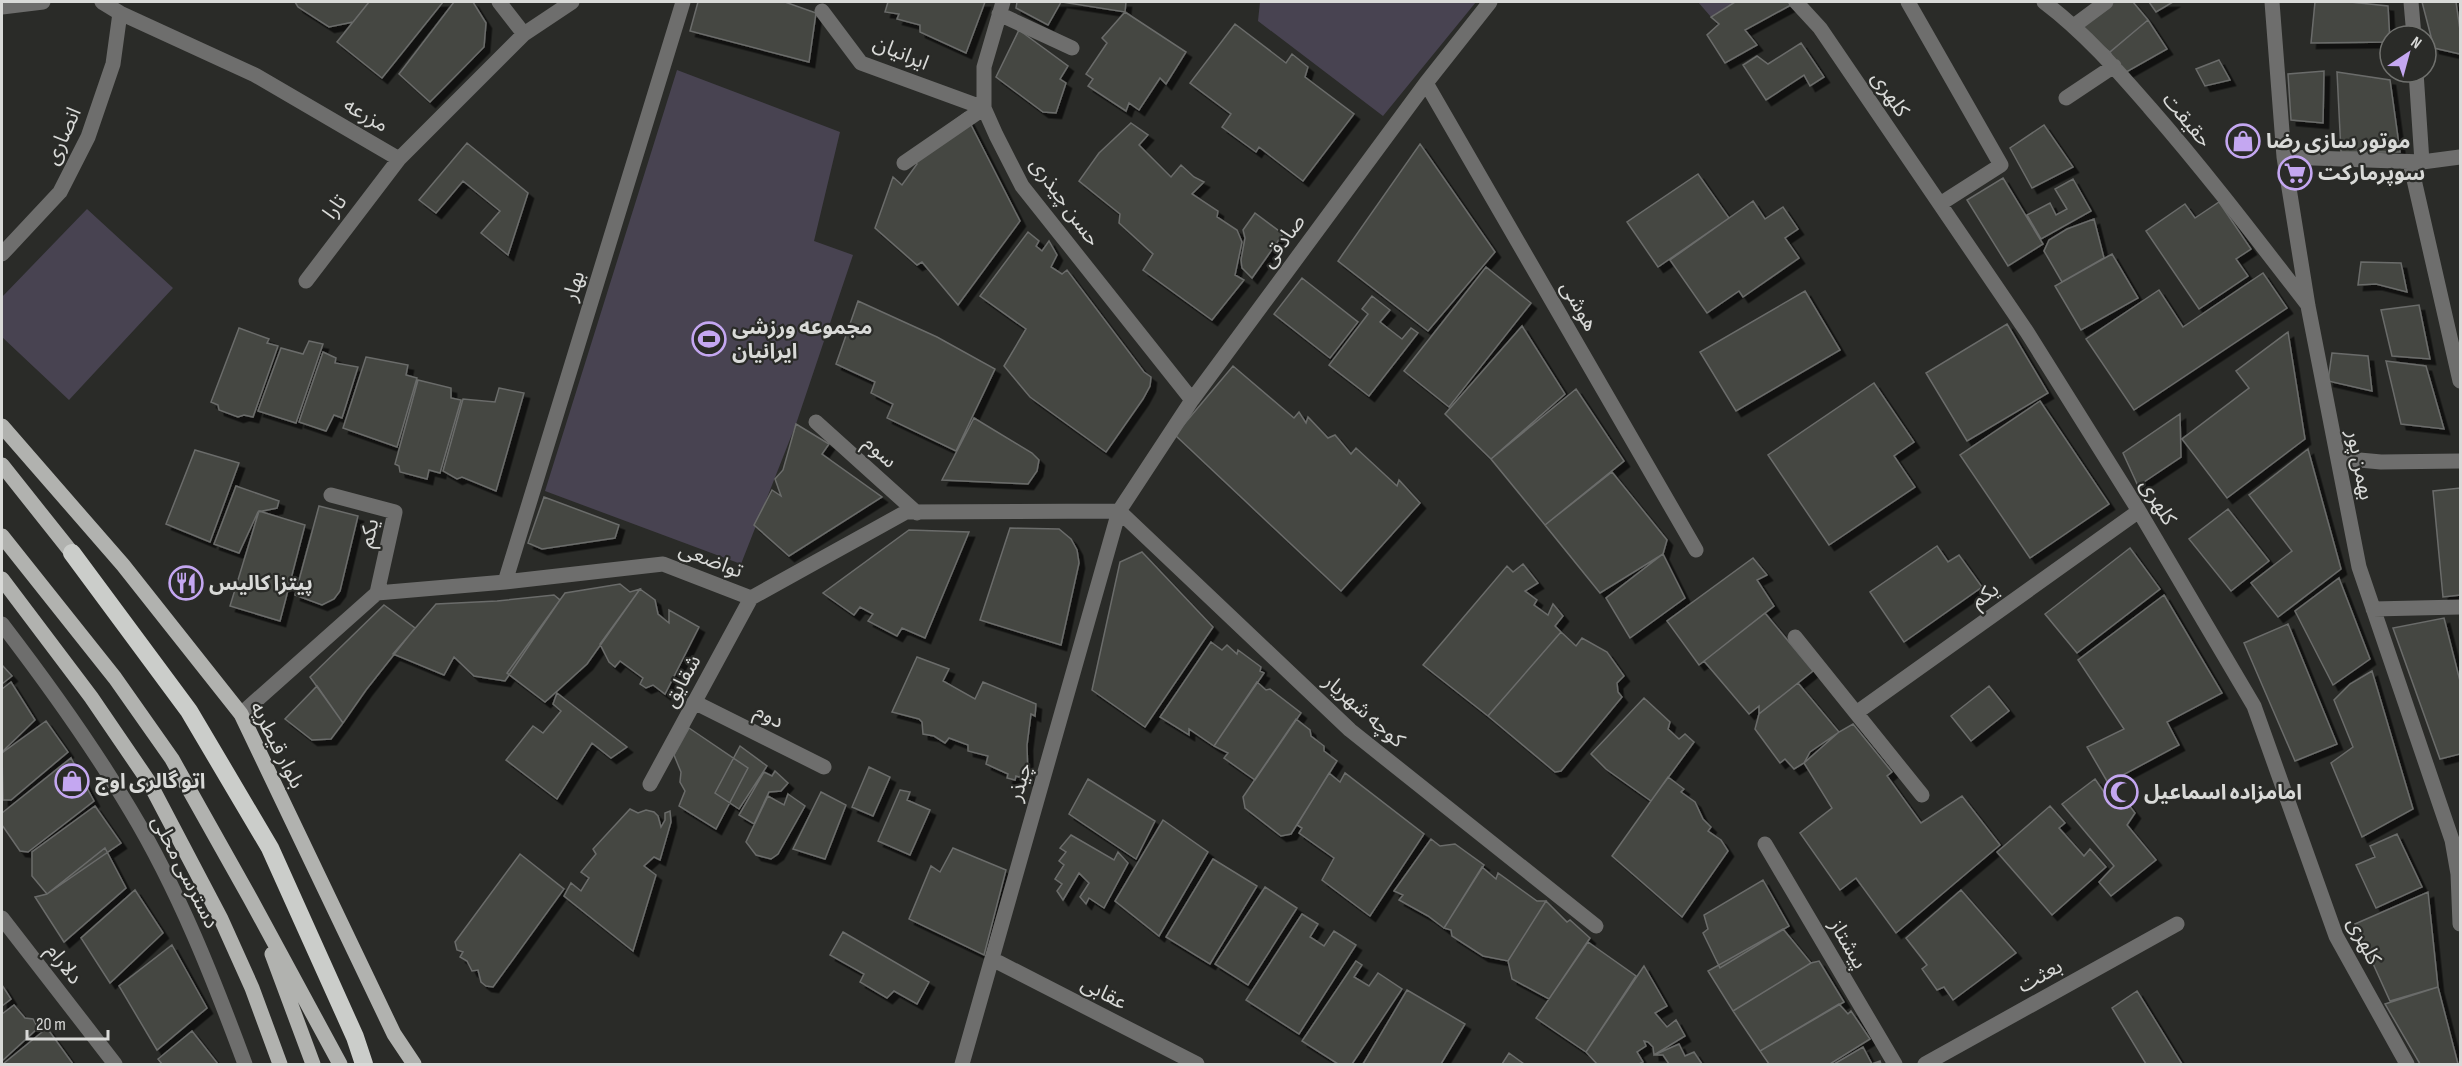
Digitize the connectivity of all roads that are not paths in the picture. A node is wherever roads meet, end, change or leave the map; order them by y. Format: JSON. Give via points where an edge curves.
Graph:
{"nodes":[{"id":1,"x":43,"y":2,"type":"edge"},
{"id":2,"x":102,"y":2,"type":"edge"},
{"id":3,"x":499,"y":2,"type":"edge"},
{"id":4,"x":572,"y":2,"type":"edge"},
{"id":5,"x":683,"y":2,"type":"edge"},
{"id":6,"x":1490,"y":2,"type":"edge"},
{"id":7,"x":1797,"y":2,"type":"edge"},
{"id":8,"x":1908,"y":2,"type":"edge"},
{"id":9,"x":2044,"y":2,"type":"edge"},
{"id":10,"x":2106,"y":2,"type":"edge"},
{"id":11,"x":2272,"y":2,"type":"edge"},
{"id":12,"x":2411,"y":2,"type":"edge"},
{"id":13,"x":2,"y":7,"type":"edge"},
{"id":14,"x":1001,"y":8,"type":"edge"},
{"id":15,"x":822,"y":11,"type":"dead end"},
{"id":16,"x":120,"y":13,"type":"junction"},
{"id":17,"x":2413,"y":24,"type":"edge"},
{"id":18,"x":2075,"y":25,"type":"junction"},
{"id":19,"x":524,"y":34,"type":"junction"},
{"id":20,"x":1072,"y":48,"type":"dead end"},
{"id":21,"x":2114,"y":66,"type":"junction"},
{"id":22,"x":1426,"y":83,"type":"junction"},
{"id":23,"x":2416,"y":84,"type":"edge"},
{"id":24,"x":2066,"y":98,"type":"dead end"},
{"id":25,"x":984,"y":108,"type":"junction"},
{"id":26,"x":2284,"y":157,"type":"junction"},
{"id":27,"x":2460,"y":157,"type":"edge"},
{"id":28,"x":399,"y":159,"type":"junction"},
{"id":29,"x":2416,"y":162,"type":"junction"},
{"id":30,"x":904,"y":163,"type":"dead end"},
{"id":31,"x":1940,"y":204,"type":"junction"},
{"id":32,"x":2,"y":254,"type":"edge"},
{"id":33,"x":306,"y":281,"type":"dead end"},
{"id":34,"x":2308,"y":306,"type":"junction"},
{"id":35,"x":2460,"y":381,"type":"edge"},
{"id":36,"x":1192,"y":400,"type":"junction"},
{"id":37,"x":816,"y":422,"type":"dead end"},
{"id":38,"x":2,"y":426,"type":"edge"},
{"id":39,"x":2338,"y":458,"type":"junction"},
{"id":40,"x":2460,"y":461,"type":"edge"},
{"id":41,"x":2,"y":465,"type":"edge"},
{"id":42,"x":331,"y":495,"type":"dead end"},
{"id":43,"x":1119,"y":511,"type":"junction"},
{"id":44,"x":2139,"y":511,"type":"junction"},
{"id":45,"x":917,"y":513,"type":"junction"},
{"id":46,"x":2,"y":536,"type":"edge"},
{"id":47,"x":1696,"y":550,"type":"dead end"},
{"id":48,"x":72,"y":553,"type":"joint"},
{"id":49,"x":2,"y":579,"type":"edge"},
{"id":50,"x":505,"y":582,"type":"junction"},
{"id":51,"x":376,"y":592,"type":"junction"},
{"id":52,"x":751,"y":598,"type":"junction"},
{"id":53,"x":2460,"y":607,"type":"edge"},
{"id":54,"x":2373,"y":609,"type":"junction"},
{"id":55,"x":2,"y":624,"type":"edge"},
{"id":56,"x":1795,"y":637,"type":"dead end"},
{"id":57,"x":694,"y":702,"type":"junction"},
{"id":58,"x":1856,"y":713,"type":"junction"},
{"id":59,"x":241,"y":714,"type":"junction"},
{"id":60,"x":824,"y":768,"type":"dead end"},
{"id":61,"x":650,"y":784,"type":"dead end"},
{"id":62,"x":1922,"y":795,"type":"dead end"},
{"id":63,"x":1765,"y":844,"type":"dead end"},
{"id":64,"x":250,"y":898,"type":"junction"},
{"id":65,"x":2,"y":918,"type":"edge"},
{"id":66,"x":2177,"y":924,"type":"dead end"},
{"id":67,"x":2460,"y":924,"type":"edge"},
{"id":68,"x":1596,"y":926,"type":"dead end"},
{"id":69,"x":992,"y":959,"type":"junction"},
{"id":70,"x":115,"y":1065,"type":"edge"},
{"id":71,"x":245,"y":1065,"type":"edge"},
{"id":72,"x":280,"y":1065,"type":"edge"},
{"id":73,"x":314,"y":1065,"type":"edge"},
{"id":74,"x":340,"y":1065,"type":"edge"},
{"id":75,"x":364,"y":1065,"type":"edge"},
{"id":76,"x":414,"y":1065,"type":"edge"},
{"id":77,"x":962,"y":1065,"type":"edge"},
{"id":78,"x":1197,"y":1065,"type":"edge"},
{"id":79,"x":1895,"y":1065,"type":"edge"},
{"id":80,"x":1924,"y":1065,"type":"edge"},
{"id":81,"x":2407,"y":1065,"type":"edge"}],
"edges":[{"from":1,"to":13,"type":"street"},
{"from":2,"to":16,"type":"street","name":"مزرعه"},
{"from":3,"to":19,"type":"street"},
{"from":4,"to":19,"type":"street","name":"مزرعه"},
{"from":5,"to":50,"type":"street","name":"بهار"},
{"from":6,"to":22,"type":"street","name":"صادقی"},
{"from":7,"to":31,"type":"street","name":"کلهری","via":[[1820,28]]},
{"from":8,"to":31,"type":"street","via":[[2001,165]]},
{"from":9,"to":18,"type":"street","name":"حقیقت"},
{"from":10,"to":18,"type":"street"},
{"from":11,"to":26,"type":"street","name":"بهمن پور"},
{"from":12,"to":17,"type":"street"},
{"from":14,"to":20,"type":"street"},
{"from":14,"to":25,"type":"street","name":"حسن چیذری","via":[[984,67]]},
{"from":15,"to":25,"type":"street","name":"ایرانیان","via":[[861,63]]},
{"from":16,"to":28,"type":"street","name":"مزرعه","via":[[255,75]]},
{"from":16,"to":32,"type":"street","name":"انصاری","via":[[113,64],[88,137],[60,192]]},
{"from":18,"to":21,"type":"street","name":"حقیقت"},
{"from":19,"to":28,"type":"street","name":"مزرعه"},
{"from":21,"to":24,"type":"street"},
{"from":21,"to":34,"type":"street","name":"حقیقت","via":[[2192,157]]},
{"from":22,"to":36,"type":"street","name":"صادقی"},
{"from":22,"to":47,"type":"street","name":"هوشی"},
{"from":23,"to":29,"type":"street"},
{"from":25,"to":30,"type":"street"},
{"from":25,"to":36,"type":"street","name":"حسن چیذری","via":[[1022,186]]},
{"from":26,"to":29,"type":"street"},
{"from":26,"to":34,"type":"street","name":"بهمن پور"},
{"from":27,"to":29,"type":"street"},
{"from":28,"to":33,"type":"street","name":"تارا"},
{"from":29,"to":35,"type":"street"},
{"from":31,"to":44,"type":"street","name":"کلهری","via":[[2027,332]]},
{"from":34,"to":39,"type":"street","name":"بهمن پور"},
{"from":36,"to":43,"type":"street","name":"صادقی"},
{"from":37,"to":45,"type":"street","name":"سوم"},
{"from":38,"to":59,"type":"main road","name":"بلوار قیطریه","via":[[123,565]]},
{"from":39,"to":40,"type":"street"},
{"from":39,"to":54,"type":"street","name":"بهمن پور","via":[[2359,567]]},
{"from":41,"to":48,"type":"main road"},
{"from":42,"to":51,"type":"street","name":"یکم","via":[[395,512]]},
{"from":43,"to":45,"type":"street","name":"تواضعی"},
{"from":43,"to":68,"type":"street","name":"کوچه شهریار","via":[[1350,730]]},
{"from":43,"to":69,"type":"street","name":"چیذر"},
{"from":44,"to":58,"type":"street","name":"یکم"},
{"from":44,"to":81,"type":"street","name":"کلهری","via":[[2254,706],[2336,936]]},
{"from":45,"to":52,"type":"street","name":"تواضعی","via":[[906,513]]},
{"from":46,"to":64,"type":"main road","via":[[115,678],[172,759]]},
{"from":48,"to":75,"type":"highway","via":[[189,711],[270,848]]},
{"from":49,"to":72,"type":"main road","via":[[92,696],[149,782],[222,919]]},
{"from":50,"to":51,"type":"street","name":"تواضعی"},
{"from":50,"to":52,"type":"street","name":"تواضعی","via":[[663,564]]},
{"from":51,"to":59,"type":"street"},
{"from":52,"to":57,"type":"street","name":"شقایق"},
{"from":53,"to":54,"type":"street"},
{"from":54,"to":67,"type":"street","name":"بهمن پور","via":[[2452,840]]},
{"from":55,"to":71,"type":"street","name":"دسترسی محلی","via":[[62,702],[132,812],[194,932]]},
{"from":56,"to":58,"type":"street"},
{"from":57,"to":60,"type":"street","name":"دوم"},
{"from":57,"to":61,"type":"street","name":"شقایق"},
{"from":58,"to":62,"type":"street"},
{"from":59,"to":76,"type":"main road","name":"بلوار قیطریه","via":[[394,1034]]},
{"from":63,"to":79,"type":"street","name":"پیشتاز"},
{"from":64,"to":73,"type":"main road"},
{"from":64,"to":74,"type":"main road"},
{"from":65,"to":70,"type":"street","name":"دلارام"},
{"from":66,"to":80,"type":"street","name":"بعثت"},
{"from":69,"to":77,"type":"street","name":"چیذر"},
{"from":69,"to":78,"type":"street","name":"عقابی"}]}
